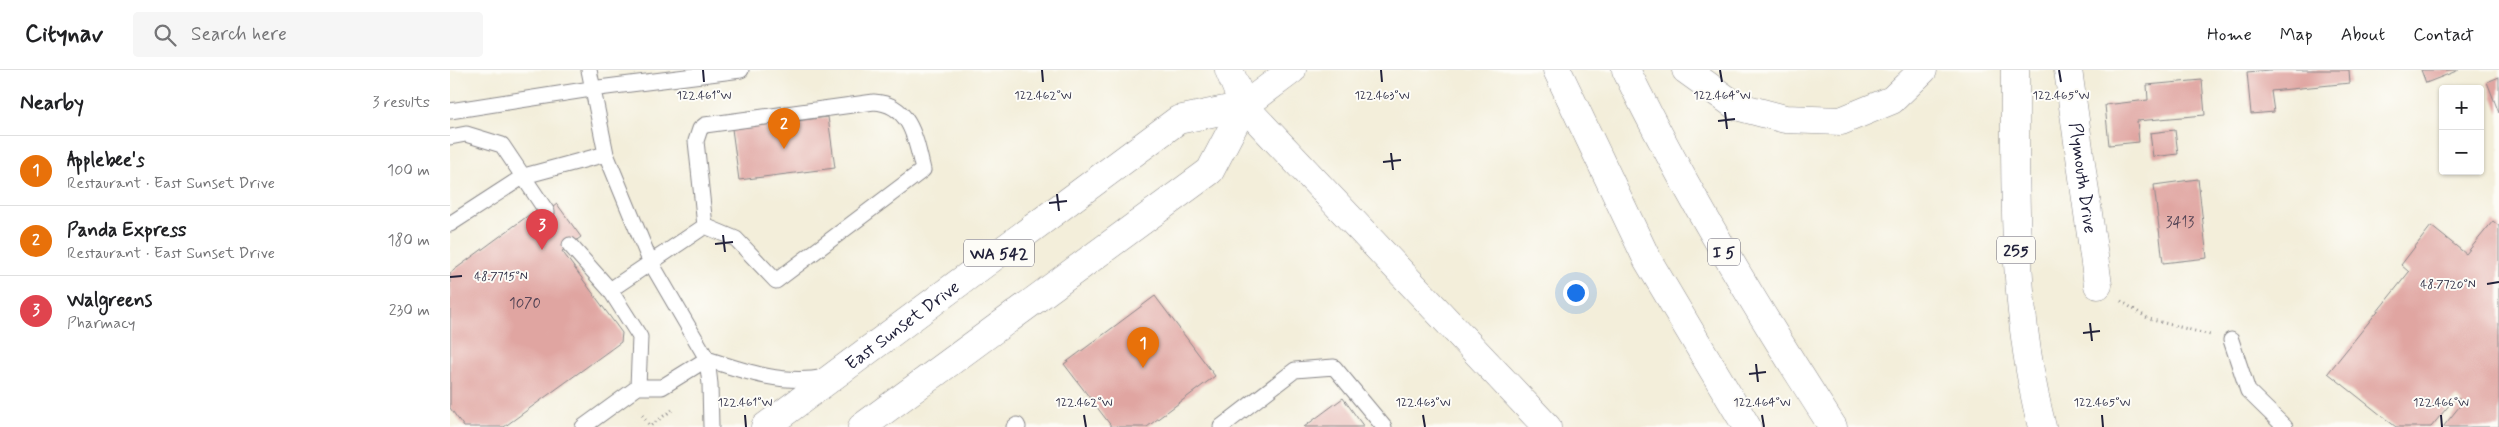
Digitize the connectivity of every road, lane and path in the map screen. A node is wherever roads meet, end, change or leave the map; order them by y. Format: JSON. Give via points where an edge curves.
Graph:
{"nodes":[{"id":1,"x":588,"y":70,"type":"edge"},
{"id":2,"x":741,"y":70,"type":"edge"},
{"id":3,"x":1229,"y":70,"type":"edge"},
{"id":4,"x":1292,"y":70,"type":"edge"},
{"id":5,"x":1557,"y":70,"type":"edge"},
{"id":6,"x":1626,"y":70,"type":"edge"},
{"id":7,"x":1686,"y":70,"type":"edge"},
{"id":8,"x":1923,"y":70,"type":"edge"},
{"id":9,"x":2015,"y":70,"type":"edge"},
{"id":10,"x":2068,"y":70,"type":"edge"},
{"id":11,"x":591,"y":89,"type":"junction"},
{"id":12,"x":1244,"y":106,"type":"junction"},
{"id":13,"x":450,"y":111,"type":"edge"},
{"id":14,"x":450,"y":137,"type":"edge"},
{"id":15,"x":606,"y":154,"type":"junction"},
{"id":16,"x":524,"y":176,"type":"junction"},
{"id":17,"x":547,"y":212,"type":"dead end"},
{"id":18,"x":450,"y":224,"type":"edge"},
{"id":19,"x":705,"y":226,"type":"junction"},
{"id":20,"x":570,"y":245,"type":"dead end"},
{"id":21,"x":650,"y":261,"type":"junction"},
{"id":22,"x":2098,"y":285,"type":"joint"},
{"id":23,"x":610,"y":290,"type":"junction"},
{"id":24,"x":2231,"y":340,"type":"joint"},
{"id":25,"x":707,"y":359,"type":"junction"},
{"id":26,"x":836,"y":374,"type":"junction"},
{"id":27,"x":638,"y":387,"type":"junction"},
{"id":28,"x":676,"y":407,"type":"dead end"},
{"id":29,"x":642,"y":415,"type":"dead end"},
{"id":30,"x":583,"y":427,"type":"edge"},
{"id":31,"x":711,"y":427,"type":"edge"},
{"id":32,"x":765,"y":427,"type":"edge"},
{"id":33,"x":862,"y":427,"type":"edge"},
{"id":34,"x":1014,"y":427,"type":"edge"},
{"id":35,"x":1018,"y":427,"type":"edge"},
{"id":36,"x":1221,"y":427,"type":"edge"},
{"id":37,"x":1384,"y":427,"type":"edge"},
{"id":38,"x":1547,"y":427,"type":"edge"},
{"id":39,"x":1747,"y":427,"type":"edge"},
{"id":40,"x":1833,"y":427,"type":"edge"},
{"id":41,"x":2042,"y":427,"type":"edge"},
{"id":42,"x":2285,"y":427,"type":"edge"}],
"edges":[{"from":1,"to":11,"type":"lane"},
{"from":2,"to":11,"type":"lane"},
{"from":3,"to":12,"type":"main road"},
{"from":4,"to":12,"type":"main road","name":"East Sunset Drive","number":"WA 542"},
{"from":5,"to":39,"type":"main road","via":[[1647,259]]},
{"from":6,"to":40,"type":"main road","number":"I 5","via":[[1656,130],[1757,309]]},
{"from":7,"to":8,"type":"main road","via":[[1736,106],[1785,119],[1841,121],[1892,100]]},
{"from":9,"to":41,"type":"main road","number":"255","via":[[2016,258],[2023,331]]},
{"from":10,"to":22,"type":"main road","name":"Plymouth Drive"},
{"from":11,"to":13,"type":"lane"},
{"from":11,"to":15,"type":"lane"},
{"from":12,"to":26,"type":"main road","name":"East Sunset Drive","number":"WA 542","via":[[1178,120]]},
{"from":12,"to":33,"type":"main road","name":"East Sunset Drive","number":"WA 542","via":[[1210,171]]},
{"from":12,"to":38,"type":"main road"},
{"from":14,"to":16,"type":"lane","via":[[466,134],[502,145]]},
{"from":15,"to":16,"type":"lane"},
{"from":15,"to":21,"type":"lane"},
{"from":16,"to":17,"type":"lane"},
{"from":16,"to":18,"type":"lane"},
{"from":19,"to":19,"type":"lane","via":[[736,239],[776,281],[924,170],[914,133],[906,118],[885,102],[712,123],[700,129],[696,141]]},
{"from":19,"to":21,"type":"lane"},
{"from":20,"to":23,"type":"lane"},
{"from":21,"to":23,"type":"lane"},
{"from":21,"to":25,"type":"lane"},
{"from":22,"to":24,"type":"path","via":[[2149,319]]},
{"from":23,"to":27,"type":"lane","via":[[640,337]]},
{"from":24,"to":42,"type":"lane","via":[[2248,391]]},
{"from":25,"to":26,"type":"lane","via":[[778,378],[798,380]]},
{"from":25,"to":27,"type":"lane","via":[[662,388]]},
{"from":25,"to":31,"type":"lane"},
{"from":26,"to":32,"type":"main road","name":"East Sunset Drive","number":"WA 542"},
{"from":27,"to":30,"type":"lane"},
{"from":28,"to":29,"type":"path","via":[[650,426]]},
{"from":34,"to":35,"type":"lane"},
{"from":36,"to":37,"type":"lane","via":[[1295,370],[1334,366]]}]}
